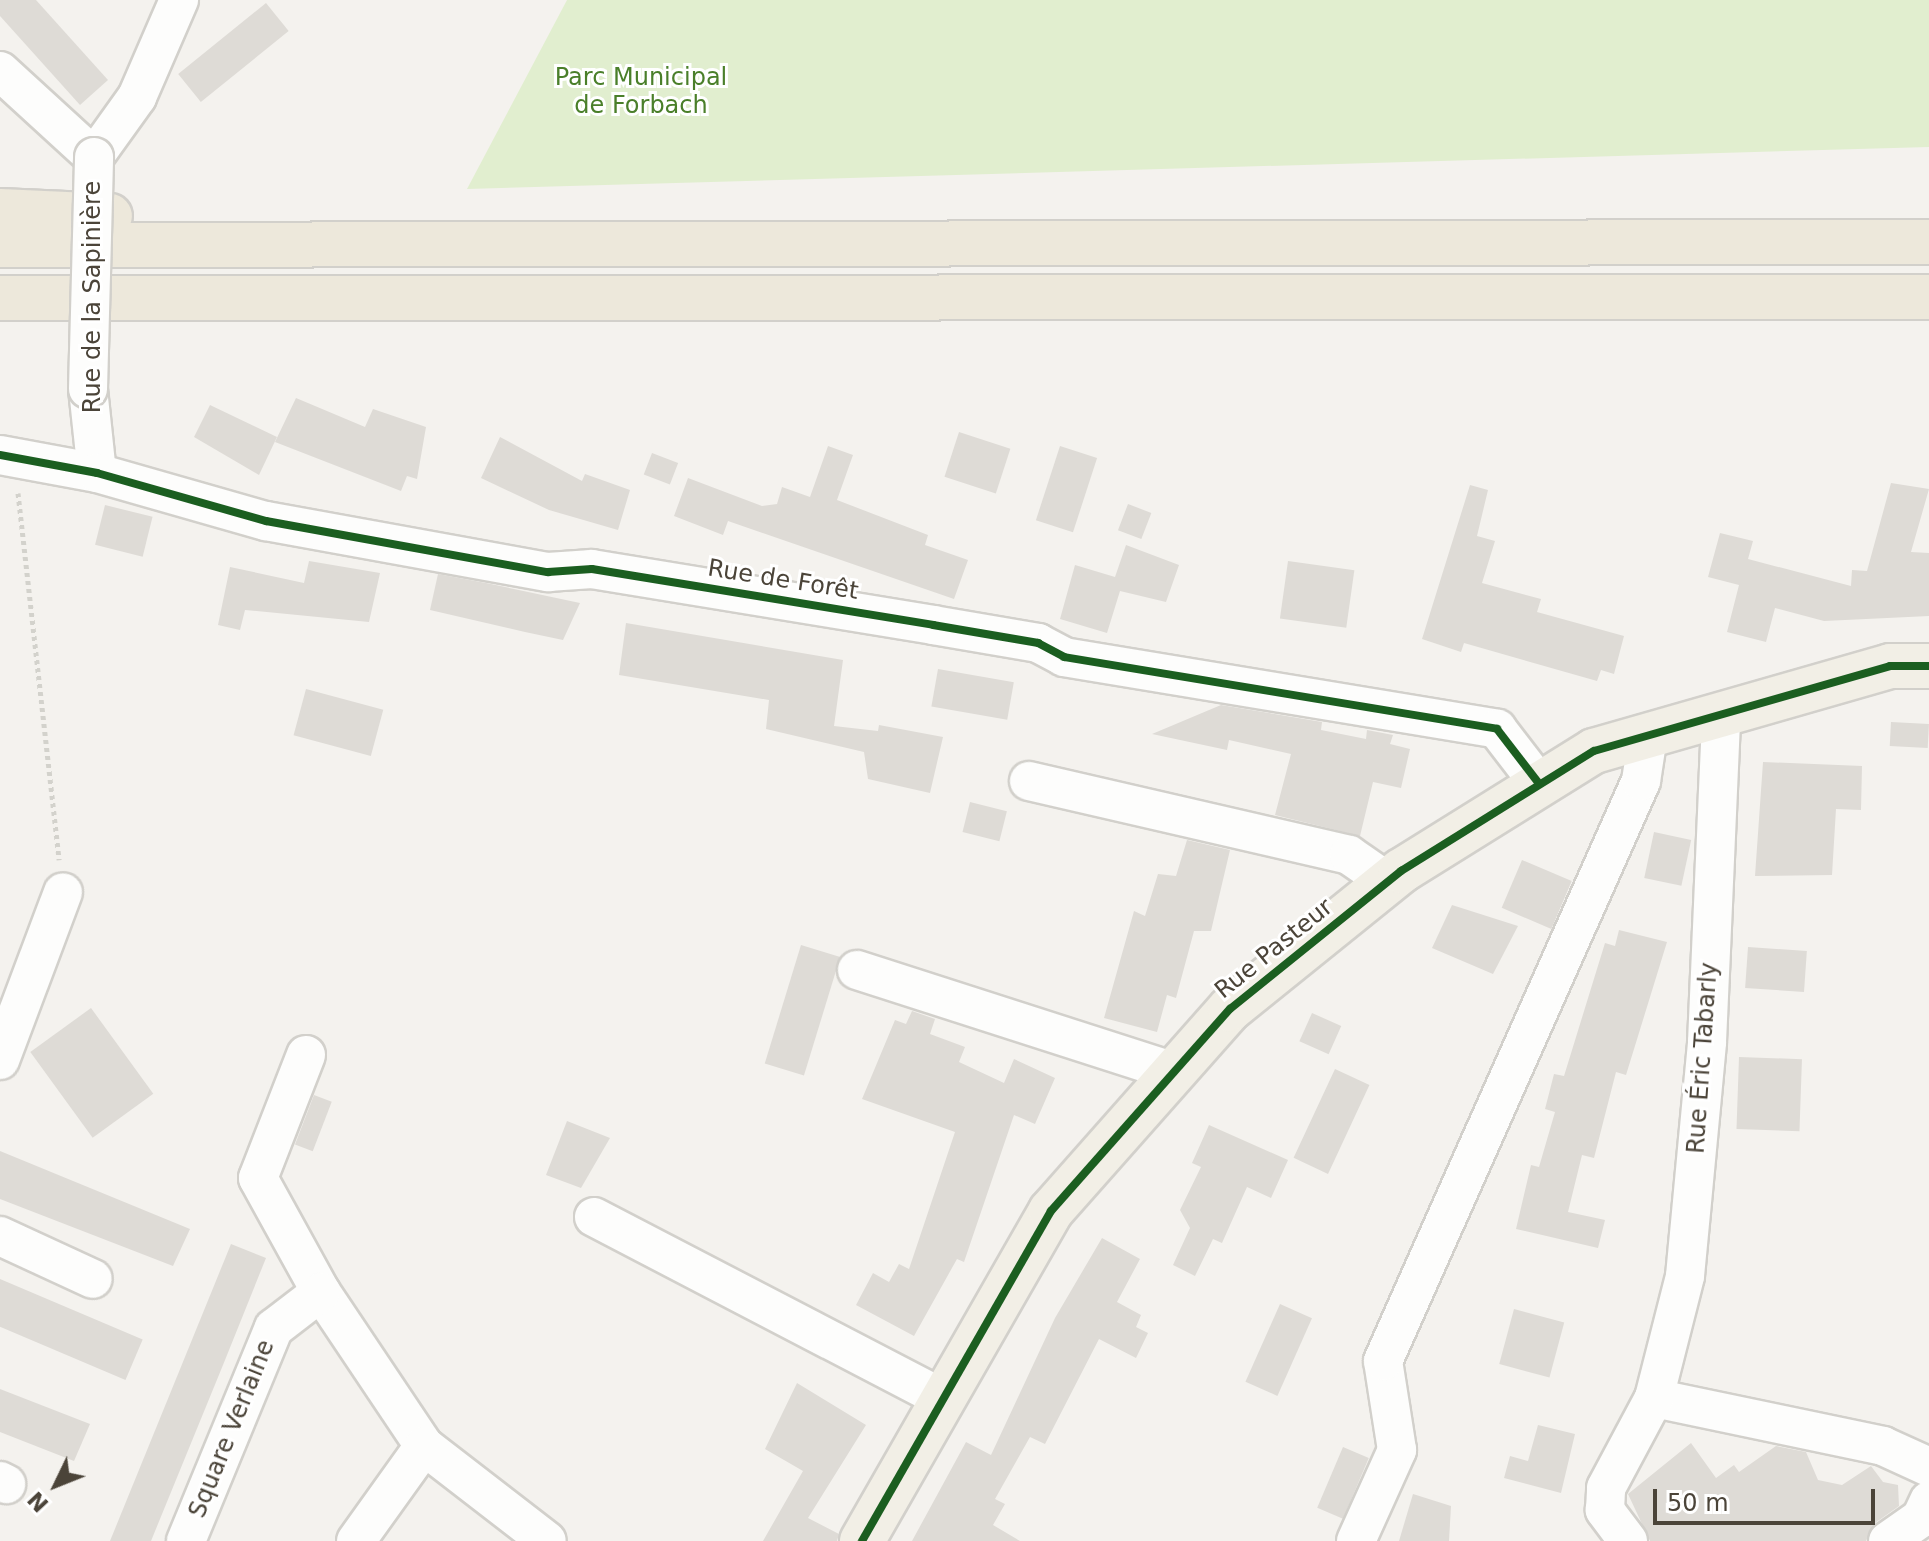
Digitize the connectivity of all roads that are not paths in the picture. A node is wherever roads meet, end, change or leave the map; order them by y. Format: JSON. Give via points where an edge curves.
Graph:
{"nodes":[{"id":1,"x":179,"y":0,"type":"edge"},
{"id":2,"x":0,"y":71,"type":"edge"},
{"id":3,"x":94,"y":157,"type":"junction"},
{"id":4,"x":0,"y":211,"type":"edge"},
{"id":5,"x":303,"y":240,"type":"junction"},
{"id":6,"x":1929,"y":242,"type":"edge"},
{"id":7,"x":0,"y":245,"type":"edge"},
{"id":8,"x":1929,"y":297,"type":"edge"},
{"id":9,"x":0,"y":298,"type":"edge"},
{"id":10,"x":49,"y":298,"type":"junction"},
{"id":11,"x":0,"y":306,"type":"edge"},
{"id":12,"x":11,"y":458,"type":"edge"},
{"id":13,"x":97,"y":473,"type":"junction"},
{"id":14,"x":1929,"y":666,"type":"edge"},
{"id":15,"x":1721,"y":715,"type":"junction"},
{"id":16,"x":1648,"y":736,"type":"junction"},
{"id":17,"x":1029,"y":781,"type":"dead end"},
{"id":18,"x":1537,"y":781,"type":"junction"},
{"id":19,"x":1388,"y":882,"type":"junction"},
{"id":20,"x":63,"y":892,"type":"road end"},
{"id":21,"x":857,"y":970,"type":"dead end"},
{"id":22,"x":306,"y":1055,"type":"dead end"},
{"id":23,"x":0,"y":1060,"type":"edge"},
{"id":24,"x":1174,"y":1072,"type":"junction"},
{"id":25,"x":594,"y":1217,"type":"dead end"},
{"id":26,"x":0,"y":1236,"type":"edge"},
{"id":27,"x":93,"y":1279,"type":"dead end"},
{"id":28,"x":321,"y":1292,"type":"junction"},
{"id":29,"x":1654,"y":1398,"type":"junction"},
{"id":30,"x":943,"y":1399,"type":"junction"},
{"id":31,"x":424,"y":1446,"type":"junction"},
{"id":32,"x":1929,"y":1467,"type":"edge"},
{"id":33,"x":1929,"y":1501,"type":"edge"},
{"id":34,"x":186,"y":1541,"type":"edge"},
{"id":35,"x":356,"y":1541,"type":"edge"},
{"id":36,"x":547,"y":1541,"type":"edge"},
{"id":37,"x":862,"y":1541,"type":"edge"},
{"id":38,"x":1356,"y":1541,"type":"edge"},
{"id":39,"x":1628,"y":1541,"type":"edge"},
{"id":40,"x":1888,"y":1541,"type":"edge"}],
"edges":[{"from":1,"to":3,"type":"street","name":"Rue de la Sapinière","via":[[137,97]]},
{"from":2,"to":3,"type":"street"},
{"from":3,"to":13,"type":"street","name":"Rue de la Sapinière","bridge":true,"via":[[88,389]]},
{"from":4,"to":5,"type":"highway","via":[[129,217]]},
{"from":5,"to":6,"type":"highway"},
{"from":5,"to":7,"type":"highway"},
{"from":8,"to":10,"type":"highway"},
{"from":9,"to":10,"type":"highway"},
{"from":10,"to":11,"type":"highway"},
{"from":12,"to":13,"type":"street","name":"Rue de Forêt"},
{"from":13,"to":18,"type":"street","name":"Rue de Forêt","via":[[266,521],[548,572],[592,569],[933,625],[1038,643],[1064,657],[1497,729]]},
{"from":14,"to":15,"type":"main road","name":"Rue Pasteur","via":[[1890,666]]},
{"from":15,"to":16,"type":"main road","name":"Rue Pasteur"},
{"from":15,"to":29,"type":"street","name":"Rue Éric Tabarly","via":[[1707,1042],[1685,1276]]},
{"from":16,"to":18,"type":"main road","name":"Rue Pasteur","via":[[1594,751]]},
{"from":16,"to":38,"type":"street","via":[[1641,781],[1383,1361],[1397,1450]]},
{"from":17,"to":19,"type":"street","via":[[1349,855]]},
{"from":18,"to":19,"type":"main road","name":"Rue Pasteur"},
{"from":19,"to":24,"type":"main road","name":"Rue Pasteur","via":[[1230,1009]]},
{"from":20,"to":23,"type":"street"},
{"from":21,"to":24,"type":"street"},
{"from":22,"to":28,"type":"street","via":[[258,1178]]},
{"from":24,"to":30,"type":"main road","name":"Rue Pasteur","via":[[1051,1211]]},
{"from":25,"to":30,"type":"street"},
{"from":26,"to":27,"type":"street"},
{"from":28,"to":31,"type":"street"},
{"from":28,"to":34,"type":"street","name":"Square Verlaine","via":[[274,1328]]},
{"from":29,"to":32,"type":"street","via":[[1890,1434]]},
{"from":29,"to":39,"type":"street","name":"Rue Éric Tabarly","via":[[1606,1488],[1605,1510]]},
{"from":30,"to":37,"type":"main road","name":"Rue Pasteur"},
{"from":31,"to":35,"type":"street"},
{"from":31,"to":36,"type":"street"},
{"from":33,"to":40,"type":"street","via":[[1921,1518]]}]}
